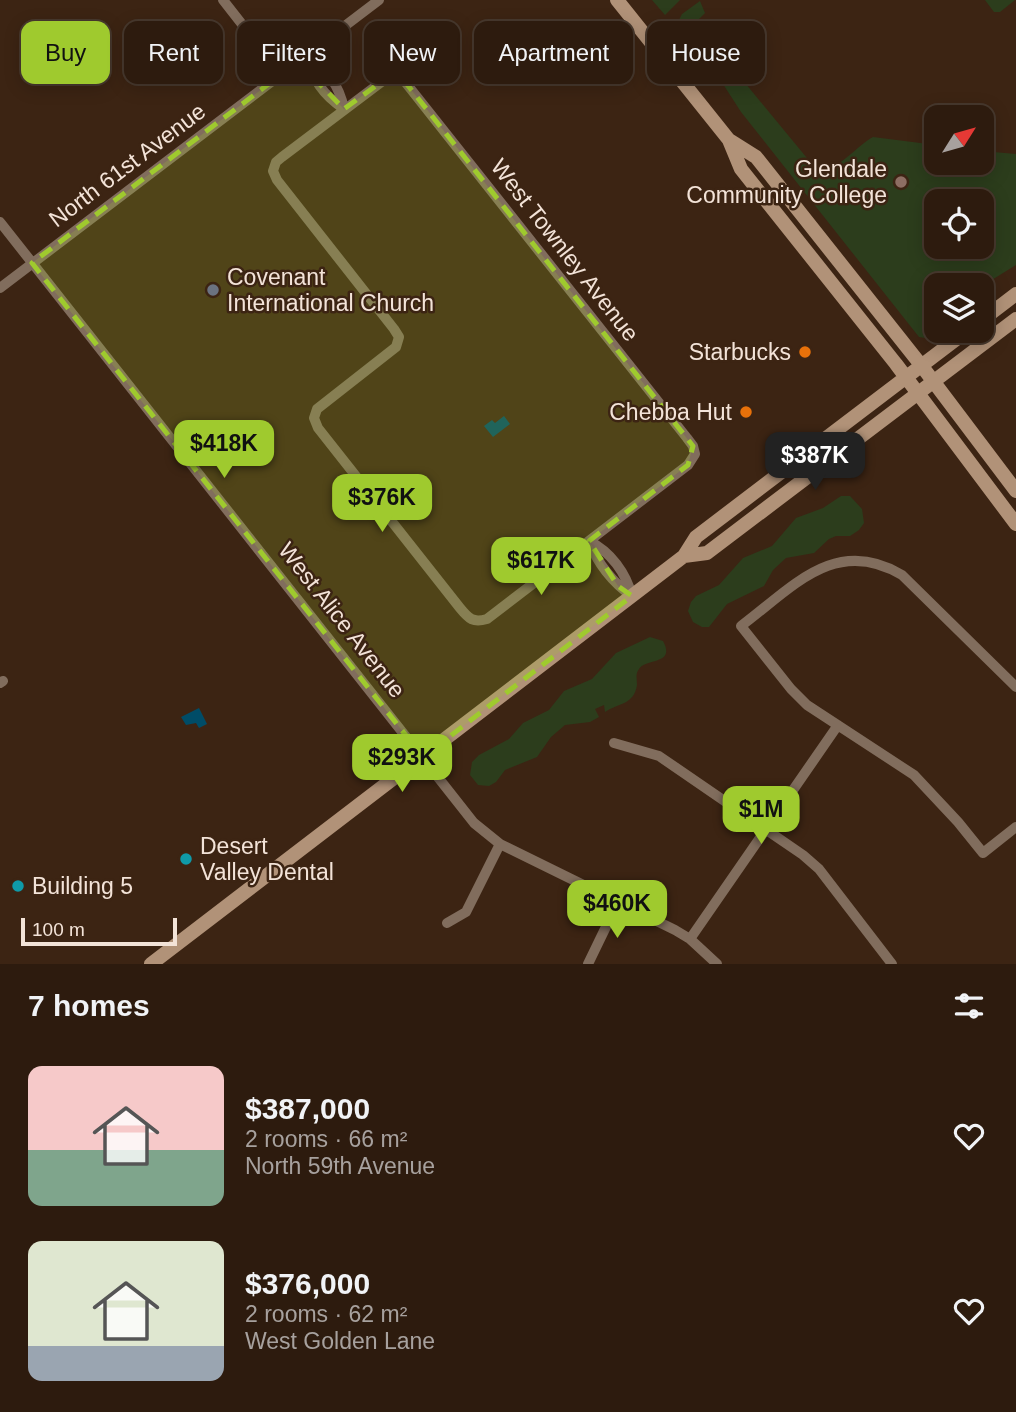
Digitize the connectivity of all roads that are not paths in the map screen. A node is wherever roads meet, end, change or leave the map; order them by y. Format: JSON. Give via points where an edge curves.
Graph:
{"nodes":[{"id":1,"x":223,"y":0,"type":"edge"},
{"id":2,"x":379,"y":0,"type":"edge"},
{"id":3,"x":617,"y":0,"type":"edge"},
{"id":4,"x":239,"y":21,"type":"edge"},
{"id":5,"x":350,"y":22,"type":"edge"},
{"id":6,"x":268,"y":84,"type":"edge"},
{"id":7,"x":336,"y":84,"type":"edge"},
{"id":8,"x":344,"y":108,"type":"junction"},
{"id":9,"x":729,"y":140,"type":"junction"},
{"id":10,"x":0,"y":222,"type":"edge"},
{"id":11,"x":32,"y":263,"type":"junction"},
{"id":12,"x":0,"y":288,"type":"edge"},
{"id":13,"x":1016,"y":294,"type":"edge"},
{"id":14,"x":994,"y":311,"type":"edge"},
{"id":15,"x":1016,"y":319,"type":"edge"},
{"id":16,"x":951,"y":343,"type":"edge"},
{"id":17,"x":921,"y":365,"type":"junction"},
{"id":18,"x":906,"y":377,"type":"junction"},
{"id":19,"x":933,"y":381,"type":"junction"},
{"id":20,"x":918,"y":393,"type":"junction"},
{"id":21,"x":1016,"y":491,"type":"edge"},
{"id":22,"x":1016,"y":524,"type":"edge"},
{"id":23,"x":589,"y":541,"type":"junction"},
{"id":24,"x":684,"y":556,"type":"junction"},
{"id":25,"x":632,"y":596,"type":"junction"},
{"id":26,"x":1016,"y":688,"type":"edge"},
{"id":27,"x":838,"y":725,"type":"junction"},
{"id":28,"x":614,"y":743,"type":"dead end"},
{"id":29,"x":423,"y":757,"type":"junction"},
{"id":30,"x":1016,"y":827,"type":"edge"},
{"id":31,"x":765,"y":830,"type":"junction"},
{"id":32,"x":500,"y":844,"type":"junction"},
{"id":33,"x":618,"y":902,"type":"junction"},
{"id":34,"x":447,"y":923,"type":"dead end"},
{"id":35,"x":690,"y":939,"type":"junction"},
{"id":36,"x":151,"y":964,"type":"edge"},
{"id":37,"x":588,"y":964,"type":"edge"},
{"id":38,"x":717,"y":964,"type":"edge"},
{"id":39,"x":892,"y":964,"type":"edge"}],
"edges":[{"from":1,"to":4,"type":"street"},
{"from":2,"to":5,"type":"street","name":"North 61st Avenue"},
{"from":3,"to":9,"type":"main road"},
{"from":6,"to":11,"type":"street","name":"North 61st Avenue"},
{"from":7,"to":8,"type":"street"},
{"from":8,"to":23,"type":"street","name":"West Townley Avenue","via":[[388,77],[402,78],[693,446],[695,454],[688,465]]},
{"from":8,"to":23,"type":"street","via":[[276,162],[273,170],[398,337],[396,347],[317,410],[318,428],[469,619],[486,619]]},
{"from":9,"to":17,"type":"main road","via":[[756,157]]},
{"from":9,"to":18,"type":"main road","via":[[741,169]]},
{"from":10,"to":11,"type":"street","name":"West Alice Avenue"},
{"from":11,"to":12,"type":"street","name":"North 61st Avenue"},
{"from":11,"to":29,"type":"street","name":"West Alice Avenue"},
{"from":13,"to":14,"type":"main road"},
{"from":15,"to":19,"type":"main road"},
{"from":16,"to":17,"type":"main road"},
{"from":17,"to":18,"type":"main road"},
{"from":17,"to":19,"type":"main road"},
{"from":18,"to":20,"type":"main road"},
{"from":18,"to":24,"type":"main road","via":[[696,537]]},
{"from":19,"to":20,"type":"main road"},
{"from":19,"to":21,"type":"main road"},
{"from":20,"to":22,"type":"main road"},
{"from":20,"to":24,"type":"main road","via":[[706,553]]},
{"from":23,"to":25,"type":"street","via":[[603,548],[626,578]]},
{"from":24,"to":25,"type":"main road"},
{"from":25,"to":29,"type":"main road"},
{"from":26,"to":27,"type":"street","via":[[919,590],[886,566],[842,560],[815,570],[741,626],[791,690]]},
{"from":27,"to":30,"type":"street","via":[[914,775],[983,853]]},
{"from":27,"to":31,"type":"street"},
{"from":28,"to":31,"type":"street","via":[[659,756]]},
{"from":29,"to":32,"type":"street","name":"West Alice Avenue","via":[[474,823]]},
{"from":29,"to":36,"type":"main road"},
{"from":31,"to":35,"type":"street"},
{"from":31,"to":39,"type":"street","via":[[819,869]]},
{"from":32,"to":33,"type":"street","name":"West Alice Avenue"},
{"from":32,"to":34,"type":"street","via":[[466,912]]},
{"from":33,"to":35,"type":"street","name":"West Alice Avenue"},
{"from":33,"to":37,"type":"street"},
{"from":35,"to":38,"type":"street","name":"West Alice Avenue"}]}
